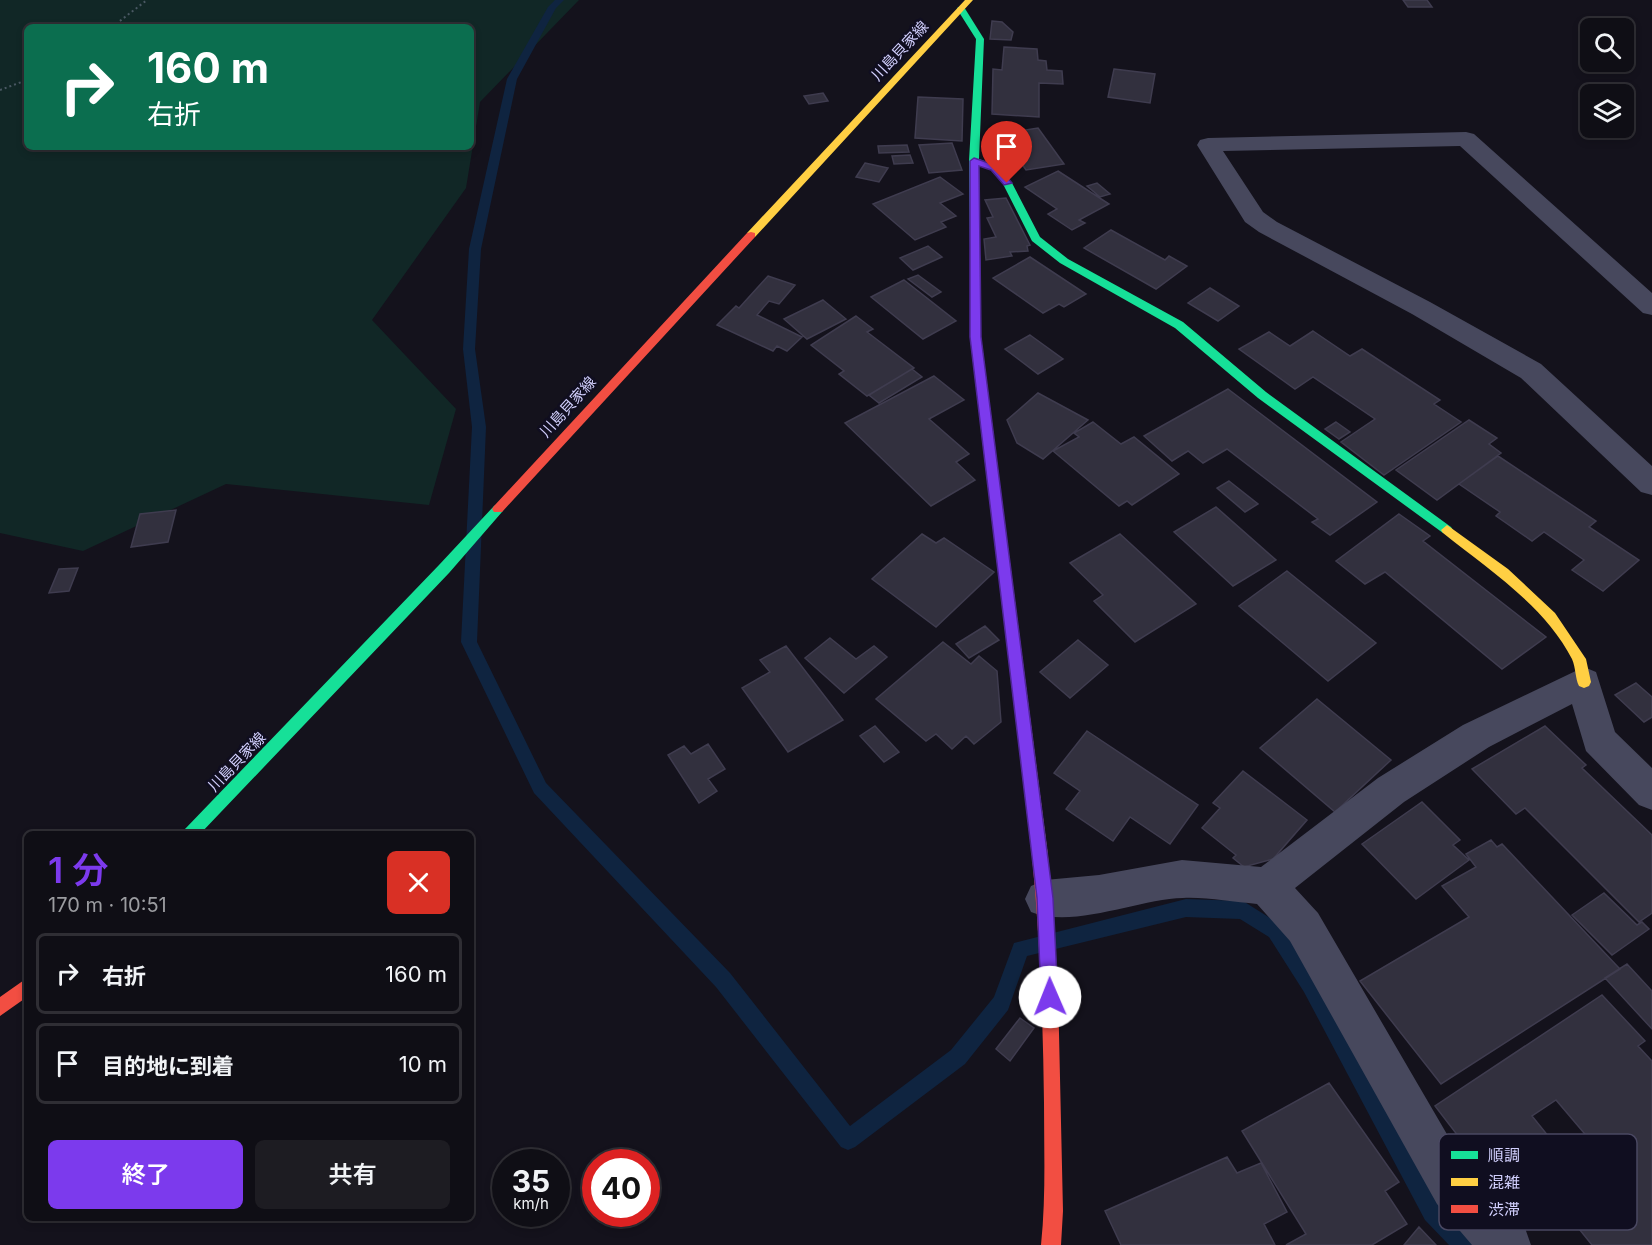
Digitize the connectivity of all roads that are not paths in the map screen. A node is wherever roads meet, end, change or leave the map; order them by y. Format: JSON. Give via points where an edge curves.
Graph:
{"nodes":[{"id":1,"x":965,"y":5,"type":"edge"},
{"id":2,"x":974,"y":161,"type":"junction"},
{"id":3,"x":1652,"y":307,"type":"edge"},
{"id":4,"x":1652,"y":484,"type":"edge"},
{"id":5,"x":1584,"y":682,"type":"junction"},
{"id":6,"x":1652,"y":793,"type":"edge"},
{"id":7,"x":193,"y":831,"type":"edge"},
{"id":8,"x":1267,"y":886,"type":"junction"},
{"id":9,"x":1045,"y":898,"type":"junction"},
{"id":10,"x":24,"y":988,"type":"edge"},
{"id":11,"x":0,"y":1008,"type":"edge"},
{"id":12,"x":1439,"y":1163,"type":"edge"},
{"id":13,"x":1490,"y":1230,"type":"edge"},
{"id":14,"x":1051,"y":1245,"type":"edge"},
{"id":15,"x":1508,"y":1245,"type":"edge"}],
"edges":[{"from":1,"to":2,"type":"street","via":[[980,39]]},
{"from":1,"to":7,"type":"street","name":"川島貝家線","via":[[444,568]]},
{"from":2,"to":5,"type":"street","via":[[995,168],[1036,239],[1055,254],[1179,326],[1262,395],[1503,573],[1550,617],[1579,659]]},
{"from":2,"to":9,"type":"street","via":[[976,337]]},
{"from":3,"to":4,"type":"street","via":[[1466,139],[1208,146],[1254,217],[1531,371]]},
{"from":5,"to":6,"type":"street","via":[[1599,740]]},
{"from":5,"to":8,"type":"street","via":[[1476,736],[1410,778]]},
{"from":8,"to":9,"type":"street","via":[[1182,879],[1099,894]]},
{"from":8,"to":12,"type":"street","via":[[1304,927]]},
{"from":9,"to":14,"type":"street","via":[[1054,1211]]},
{"from":10,"to":11,"type":"street"},
{"from":13,"to":15,"type":"street"}]}
